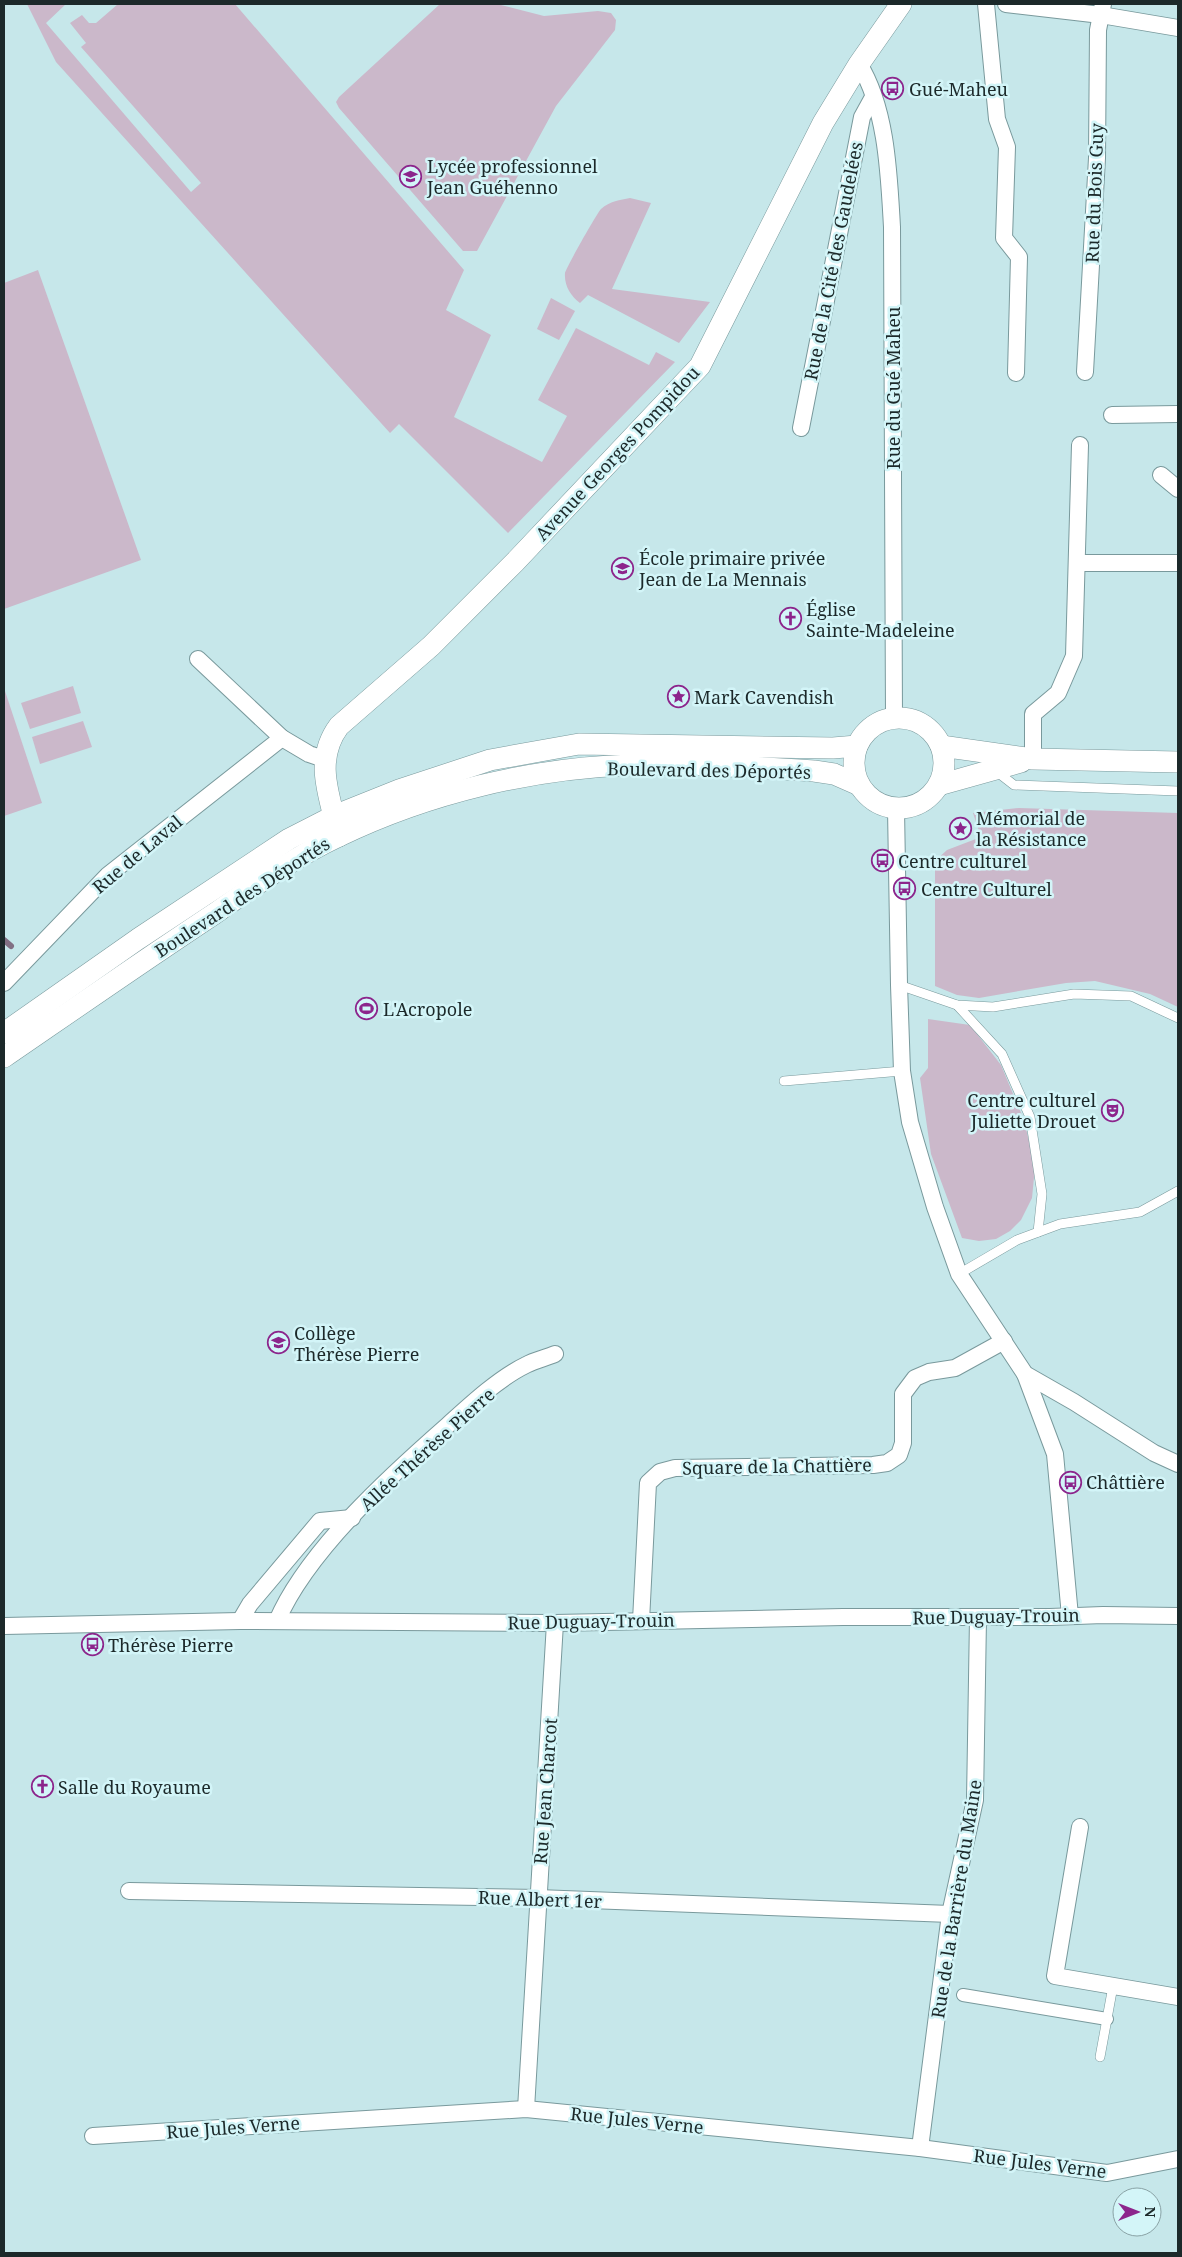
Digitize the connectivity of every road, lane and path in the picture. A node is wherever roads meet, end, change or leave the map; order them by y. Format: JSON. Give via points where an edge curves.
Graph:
{"nodes":[{"id":1,"x":901,"y":4,"type":"edge"},
{"id":2,"x":986,"y":4,"type":"edge"},
{"id":3,"x":1006,"y":4,"type":"edge"},
{"id":4,"x":1102,"y":9,"type":"edge"},
{"id":5,"x":1178,"y":28,"type":"edge"},
{"id":6,"x":859,"y":64,"type":"junction"},
{"id":7,"x":873,"y":97,"type":"junction"},
{"id":8,"x":1085,"y":372,"type":"dead end"},
{"id":9,"x":1016,"y":373,"type":"dead end"},
{"id":10,"x":1178,"y":414,"type":"edge"},
{"id":11,"x":1112,"y":415,"type":"dead end"},
{"id":12,"x":801,"y":428,"type":"dead end"},
{"id":13,"x":1080,"y":445,"type":"dead end"},
{"id":14,"x":1161,"y":475,"type":"dead end"},
{"id":15,"x":1178,"y":489,"type":"edge"},
{"id":16,"x":1078,"y":563,"type":"junction"},
{"id":17,"x":1178,"y":563,"type":"edge"},
{"id":18,"x":198,"y":659,"type":"dead end"},
{"id":19,"x":894,"y":718,"type":"junction"},
{"id":20,"x":282,"y":738,"type":"junction"},
{"id":21,"x":857,"y":746,"type":"junction"},
{"id":22,"x":941,"y":746,"type":"junction"},
{"id":23,"x":324,"y":759,"type":"junction"},
{"id":24,"x":1033,"y":759,"type":"junction"},
{"id":25,"x":1178,"y":762,"type":"edge"},
{"id":26,"x":994,"y":769,"type":"junction"},
{"id":27,"x":859,"y":785,"type":"junction"},
{"id":28,"x":939,"y":785,"type":"junction"},
{"id":29,"x":1178,"y":791,"type":"edge"},
{"id":30,"x":896,"y":809,"type":"junction"},
{"id":31,"x":336,"y":826,"type":"junction"},
{"id":32,"x":4,"y":982,"type":"edge"},
{"id":33,"x":899,"y":985,"type":"junction"},
{"id":34,"x":956,"y":1005,"type":"junction"},
{"id":35,"x":1178,"y":1018,"type":"edge"},
{"id":36,"x":4,"y":1033,"type":"edge"},
{"id":37,"x":4,"y":1057,"type":"edge"},
{"id":38,"x":902,"y":1071,"type":"junction"},
{"id":39,"x":784,"y":1081,"type":"dead end"},
{"id":40,"x":1178,"y":1191,"type":"edge"},
{"id":41,"x":1038,"y":1232,"type":"junction"},
{"id":42,"x":959,"y":1274,"type":"junction"},
{"id":43,"x":1004,"y":1341,"type":"junction"},
{"id":44,"x":555,"y":1354,"type":"dead end"},
{"id":45,"x":1025,"y":1374,"type":"junction"},
{"id":46,"x":1178,"y":1464,"type":"edge"},
{"id":47,"x":352,"y":1518,"type":"junction"},
{"id":48,"x":1070,"y":1616,"type":"junction"},
{"id":49,"x":1178,"y":1616,"type":"edge"},
{"id":50,"x":978,"y":1618,"type":"junction"},
{"id":51,"x":240,"y":1621,"type":"junction"},
{"id":52,"x":641,"y":1621,"type":"junction"},
{"id":53,"x":277,"y":1622,"type":"junction"},
{"id":54,"x":555,"y":1623,"type":"junction"},
{"id":55,"x":4,"y":1626,"type":"edge"},
{"id":56,"x":1080,"y":1827,"type":"dead end"},
{"id":57,"x":129,"y":1891,"type":"dead end"},
{"id":58,"x":538,"y":1898,"type":"junction"},
{"id":59,"x":950,"y":1914,"type":"junction"},
{"id":60,"x":1113,"y":1986,"type":"junction"},
{"id":61,"x":963,"y":1995,"type":"dead end"},
{"id":62,"x":1178,"y":1997,"type":"edge"},
{"id":63,"x":1107,"y":2019,"type":"junction"},
{"id":64,"x":1100,"y":2057,"type":"dead end"},
{"id":65,"x":526,"y":2108,"type":"junction"},
{"id":66,"x":93,"y":2136,"type":"dead end"},
{"id":67,"x":920,"y":2148,"type":"junction"},
{"id":68,"x":1178,"y":2160,"type":"edge"}],
"edges":[{"from":1,"to":6,"type":"street","name":"Avenue Georges Pompidou"},
{"from":2,"to":9,"type":"street","via":[[996,119],[1007,147],[1004,238],[1019,257]]},
{"from":3,"to":4,"type":"street"},
{"from":4,"to":5,"type":"street"},
{"from":4,"to":8,"type":"street","name":"Rue du Bois Guy","via":[[1098,30],[1097,158]]},
{"from":6,"to":7,"type":"street","name":"Rue du Gué Maheu","via":[[868,78]]},
{"from":6,"to":23,"type":"street","name":"Avenue Georges Pompidou","via":[[823,122],[700,366],[431,646],[339,726],[331,737]]},
{"from":7,"to":12,"type":"street","name":"Rue de la Cité des Gaudelées","via":[[862,117]]},
{"from":7,"to":19,"type":"street","name":"Rue du Gué Maheu","via":[[888,157],[892,227]]},
{"from":10,"to":11,"type":"street"},
{"from":13,"to":16,"type":"street"},
{"from":14,"to":15,"type":"street"},
{"from":16,"to":17,"type":"street"},
{"from":16,"to":24,"type":"street","via":[[1074,656],[1058,693],[1033,714]]},
{"from":18,"to":20,"type":"street"},
{"from":19,"to":21,"type":"street","via":[[878,723],[866,732]]},
{"from":19,"to":22,"type":"street","via":[[922,724],[934,734]]},
{"from":20,"to":23,"type":"street"},
{"from":20,"to":32,"type":"street","name":"Rue de Laval","via":[[108,875]]},
{"from":21,"to":27,"type":"street","via":[[854,772]]},
{"from":21,"to":31,"type":"street","name":"Boulevard des Déportés","via":[[579,744],[490,760],[377,798]]},
{"from":22,"to":24,"type":"street"},
{"from":22,"to":28,"type":"street","via":[[944,766]]},
{"from":23,"to":31,"type":"street","name":"Avenue Georges Pompidou"},
{"from":24,"to":25,"type":"street"},
{"from":24,"to":26,"type":"street"},
{"from":26,"to":28,"type":"street"},
{"from":26,"to":29,"type":"lane","via":[[1014,785]]},
{"from":27,"to":30,"type":"street","via":[[874,802]]},
{"from":27,"to":31,"type":"street","name":"Boulevard des Déportés","via":[[834,774],[768,768],[632,765],[569,770],[458,791],[382,817]]},
{"from":28,"to":30,"type":"street","via":[[914,807]]},
{"from":30,"to":33,"type":"street"},
{"from":31,"to":36,"type":"street","name":"Boulevard des Déportés","via":[[289,839]]},
{"from":31,"to":37,"type":"street","name":"Boulevard des Déportés","via":[[270,876]]},
{"from":33,"to":34,"type":"lane"},
{"from":33,"to":38,"type":"street"},
{"from":34,"to":35,"type":"lane","via":[[993,1007],[1074,994],[1131,996]]},
{"from":34,"to":41,"type":"lane","via":[[1002,1054],[1030,1117],[1042,1194]]},
{"from":38,"to":39,"type":"lane"},
{"from":38,"to":42,"type":"street","via":[[910,1122],[935,1208]]},
{"from":40,"to":41,"type":"lane","via":[[1140,1212],[1060,1224]]},
{"from":41,"to":42,"type":"lane","via":[[1017,1240]]},
{"from":42,"to":43,"type":"street"},
{"from":43,"to":45,"type":"street"},
{"from":43,"to":52,"type":"street","name":"Square de la Chattière","via":[[955,1368],[915,1378],[903,1394],[903,1443],[899,1455],[887,1463],[674,1468],[660,1472],[648,1483]]},
{"from":44,"to":47,"type":"street","name":"Allée Thérèse Pierre","via":[[526,1365],[480,1397],[425,1445]]},
{"from":45,"to":46,"type":"street","via":[[1154,1453]]},
{"from":45,"to":48,"type":"street","via":[[1055,1454]]},
{"from":47,"to":51,"type":"street","name":"Allée Thérèse Pierre","via":[[320,1522],[250,1604]]},
{"from":47,"to":53,"type":"street","name":"Allée Thérèse Pierre","via":[[310,1566]]},
{"from":48,"to":49,"type":"street","name":"Rue Duguay-Trouin"},
{"from":48,"to":50,"type":"street","name":"Rue Duguay-Trouin"},
{"from":50,"to":52,"type":"street","name":"Rue Duguay-Trouin"},
{"from":50,"to":59,"type":"street","name":"Rue de la Barrière du Maine","via":[[974,1800]]},
{"from":51,"to":53,"type":"street","name":"Rue Duguay-Trouin"},
{"from":51,"to":55,"type":"street","name":"Rue Duguay-Trouin"},
{"from":52,"to":54,"type":"street","name":"Rue Duguay-Trouin"},
{"from":53,"to":54,"type":"street","name":"Rue Duguay-Trouin"},
{"from":54,"to":58,"type":"street","name":"Rue Jean Charcot"},
{"from":56,"to":60,"type":"street","via":[[1055,1976]]},
{"from":57,"to":58,"type":"street","name":"Rue Albert 1er"},
{"from":58,"to":59,"type":"street","name":"Rue Albert 1er"},
{"from":58,"to":65,"type":"street","name":"Rue Jean Charcot"},
{"from":59,"to":67,"type":"street","name":"Rue de la Barrière du Maine"},
{"from":60,"to":62,"type":"street"},
{"from":60,"to":63,"type":"lane"},
{"from":61,"to":63,"type":"street"},
{"from":63,"to":64,"type":"lane"},
{"from":65,"to":66,"type":"street","name":"Rue Jules Verne"},
{"from":65,"to":67,"type":"street","name":"Rue Jules Verne"},
{"from":67,"to":68,"type":"street","name":"Rue Jules Verne","via":[[1106,2173]]}]}
